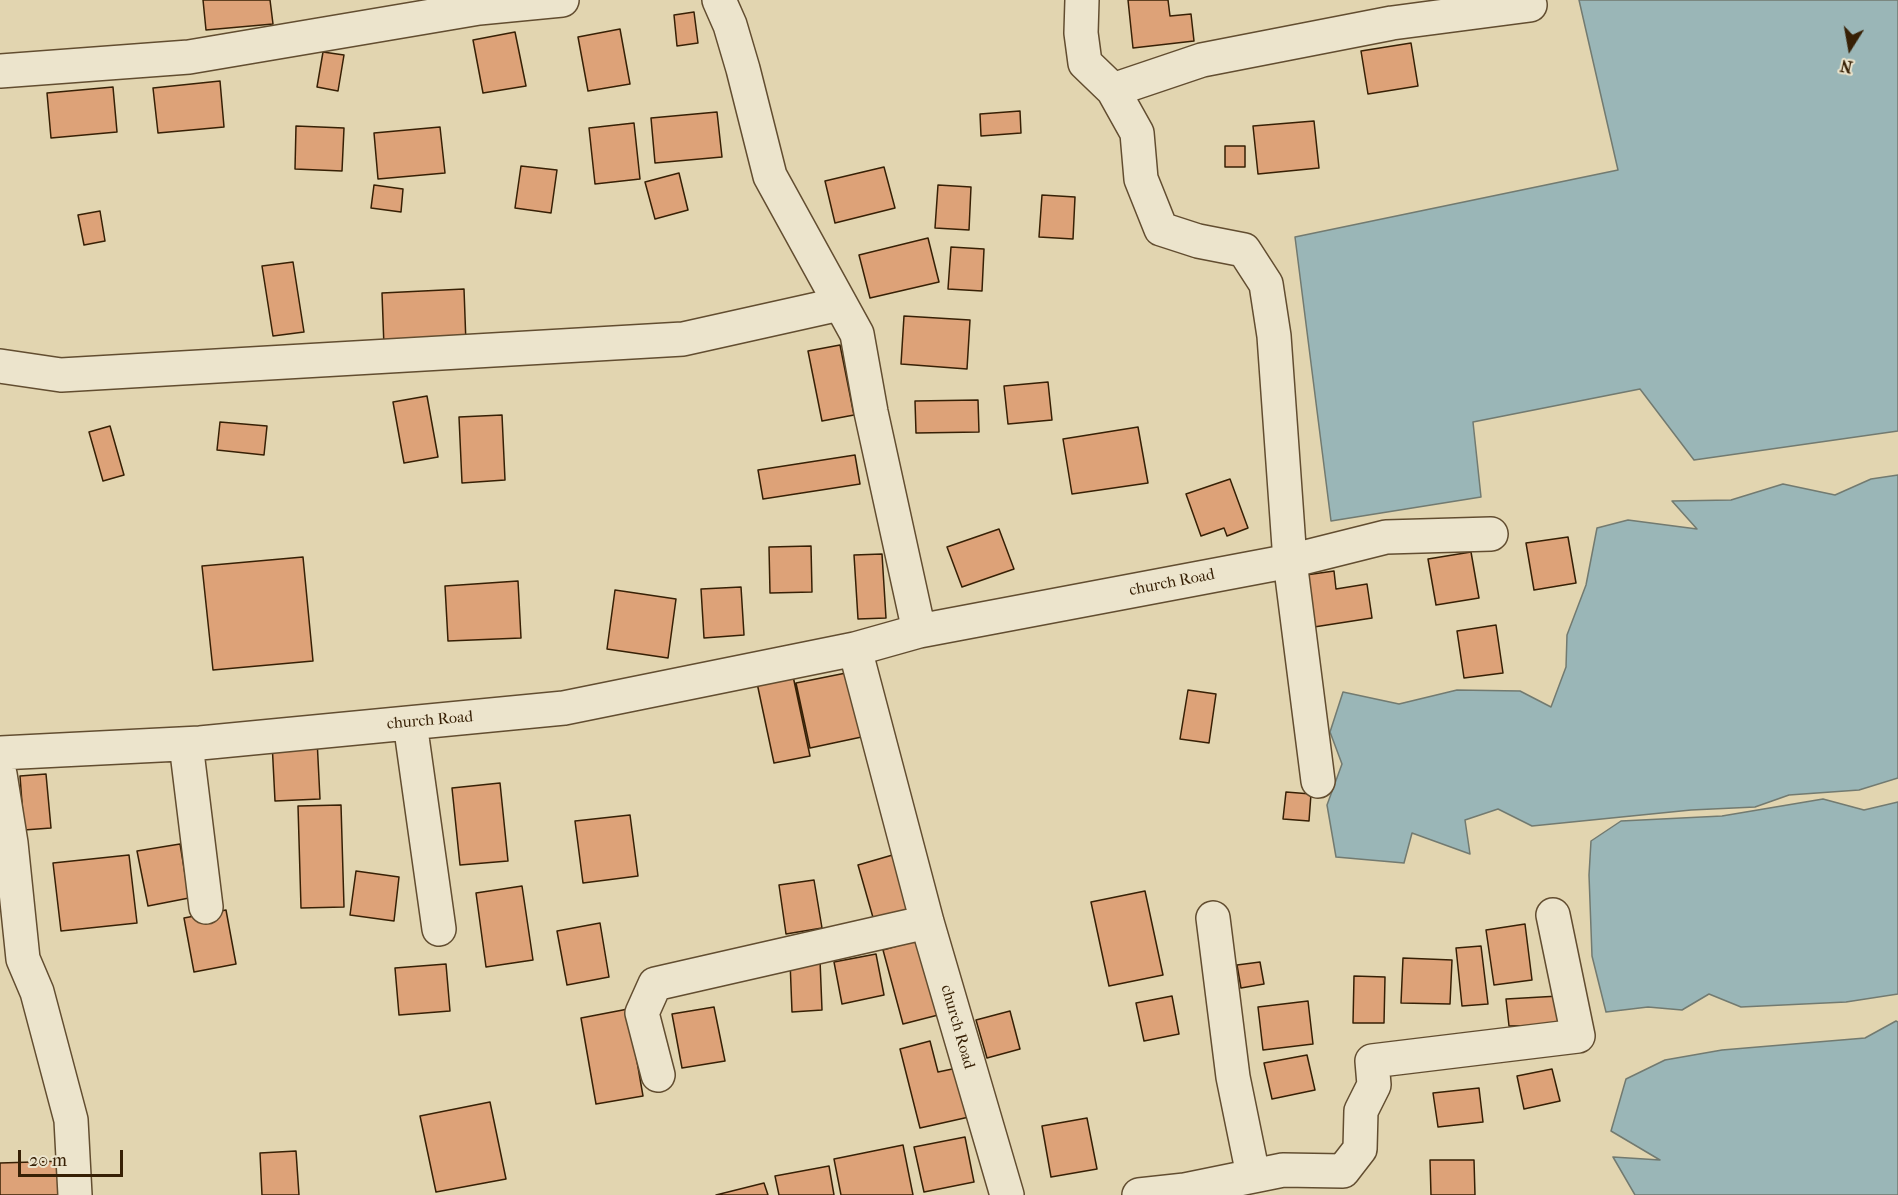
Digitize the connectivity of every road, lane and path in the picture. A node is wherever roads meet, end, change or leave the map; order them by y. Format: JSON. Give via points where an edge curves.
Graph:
{"nodes":[{"id":1,"x":562,"y":0,"type":"edge"},
{"id":2,"x":719,"y":0,"type":"edge"},
{"id":3,"x":1082,"y":0,"type":"edge"},
{"id":4,"x":1530,"y":5,"type":"dead end"},
{"id":5,"x":0,"y":71,"type":"edge"},
{"id":6,"x":1113,"y":90,"type":"junction"},
{"id":7,"x":840,"y":304,"type":"junction"},
{"id":8,"x":0,"y":366,"type":"edge"},
{"id":9,"x":1491,"y":534,"type":"dead end"},
{"id":10,"x":1290,"y":561,"type":"junction"},
{"id":11,"x":919,"y":631,"type":"junction"},
{"id":12,"x":855,"y":649,"type":"junction"},
{"id":13,"x":410,"y":723,"type":"junction"},
{"id":14,"x":186,"y":744,"type":"junction"},
{"id":15,"x":0,"y":753,"type":"edge"},
{"id":16,"x":0,"y":774,"type":"edge"},
{"id":17,"x":1318,"y":781,"type":"dead end"},
{"id":18,"x":206,"y":907,"type":"dead end"},
{"id":19,"x":1553,"y":915,"type":"dead end"},
{"id":20,"x":1213,"y":918,"type":"dead end"},
{"id":21,"x":927,"y":922,"type":"junction"},
{"id":22,"x":439,"y":929,"type":"dead end"},
{"id":23,"x":658,"y":1075,"type":"dead end"},
{"id":24,"x":1252,"y":1175,"type":"junction"},
{"id":25,"x":997,"y":1193,"type":"edge"},
{"id":26,"x":75,"y":1195,"type":"edge"},
{"id":27,"x":1139,"y":1195,"type":"edge"}],
"edges":[{"from":1,"to":5,"type":"street","via":[[469,9],[189,57]]},
{"from":2,"to":7,"type":"street","via":[[743,69],[770,176]]},
{"from":3,"to":6,"type":"street","via":[[1085,63]]},
{"from":4,"to":6,"type":"street","via":[[1392,23],[1202,60]]},
{"from":6,"to":10,"type":"street","via":[[1137,133],[1141,179],[1161,229],[1244,250],[1266,284],[1274,336]]},
{"from":7,"to":8,"type":"street","via":[[683,339],[61,375]]},
{"from":7,"to":11,"type":"street","via":[[857,334]]},
{"from":9,"to":10,"type":"street","name":"church Road","via":[[1386,537]]},
{"from":10,"to":11,"type":"street","name":"church Road"},
{"from":10,"to":17,"type":"street"},
{"from":11,"to":12,"type":"street","name":"church Road"},
{"from":12,"to":13,"type":"street","name":"church Road","via":[[564,708]]},
{"from":12,"to":21,"type":"street","name":"church Road"},
{"from":13,"to":14,"type":"street","name":"church Road"},
{"from":13,"to":22,"type":"street"},
{"from":14,"to":15,"type":"street","name":"church Road"},
{"from":14,"to":18,"type":"street"},
{"from":16,"to":26,"type":"street","via":[[23,960],[37,992],[71,1120]]},
{"from":19,"to":24,"type":"street","via":[[1578,1036],[1372,1061],[1374,1085],[1361,1111],[1360,1149],[1343,1171],[1283,1170]]},
{"from":20,"to":24,"type":"street","via":[[1233,1077]]},
{"from":21,"to":23,"type":"street","via":[[655,984],[642,1013]]},
{"from":21,"to":25,"type":"street","name":"church Road"},
{"from":24,"to":27,"type":"street","via":[[1185,1190]]}]}
